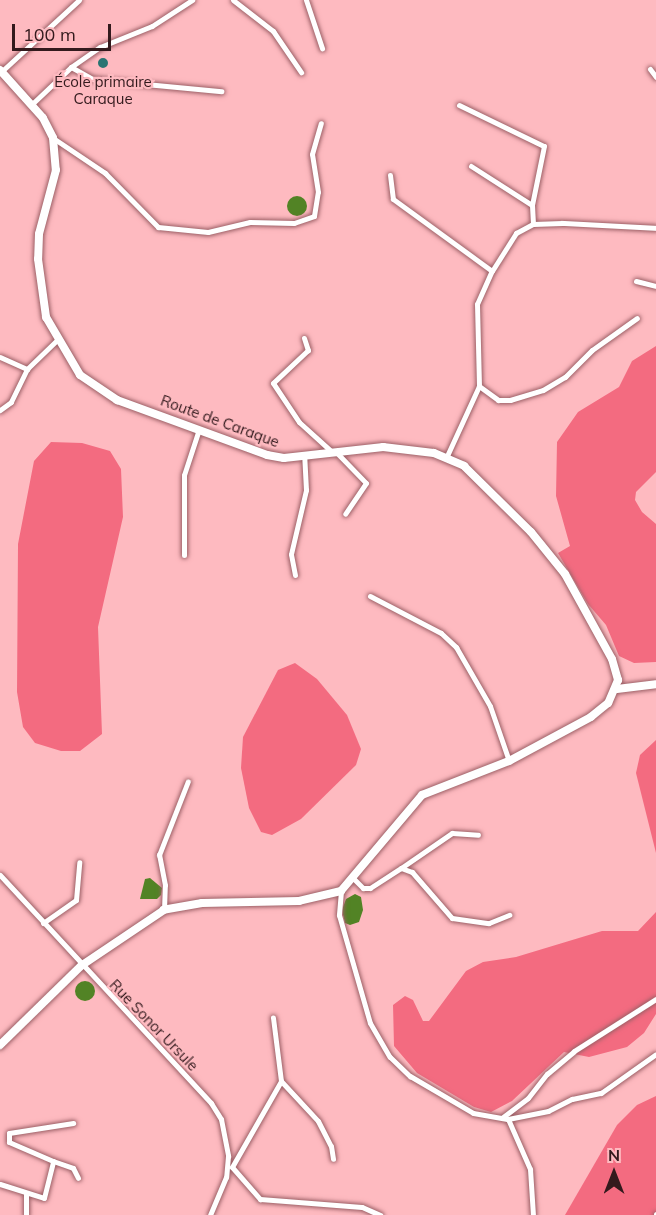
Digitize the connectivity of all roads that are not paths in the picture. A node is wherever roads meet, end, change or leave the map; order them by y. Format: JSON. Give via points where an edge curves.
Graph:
{"nodes":[{"id":1,"x":79,"y":0,"type":"edge"},
{"id":2,"x":192,"y":0,"type":"edge"},
{"id":3,"x":233,"y":0,"type":"edge"},
{"id":4,"x":306,"y":0,"type":"edge"},
{"id":5,"x":322,"y":48,"type":"dead end"},
{"id":6,"x":71,"y":67,"type":"junction"},
{"id":7,"x":650,"y":69,"type":"dead end"},
{"id":8,"x":1,"y":71,"type":"edge"},
{"id":9,"x":301,"y":72,"type":"dead end"},
{"id":10,"x":656,"y":77,"type":"edge"},
{"id":11,"x":221,"y":91,"type":"dead end"},
{"id":12,"x":32,"y":104,"type":"junction"},
{"id":13,"x":459,"y":105,"type":"dead end"},
{"id":14,"x":321,"y":123,"type":"dead end"},
{"id":15,"x":52,"y":138,"type":"junction"},
{"id":16,"x":471,"y":166,"type":"dead end"},
{"id":17,"x":390,"y":175,"type":"dead end"},
{"id":18,"x":532,"y":205,"type":"junction"},
{"id":19,"x":533,"y":224,"type":"junction"},
{"id":20,"x":656,"y":228,"type":"edge"},
{"id":21,"x":492,"y":271,"type":"junction"},
{"id":22,"x":636,"y":281,"type":"dead end"},
{"id":23,"x":656,"y":286,"type":"edge"},
{"id":24,"x":637,"y":318,"type":"dead end"},
{"id":25,"x":304,"y":338,"type":"dead end"},
{"id":26,"x":57,"y":340,"type":"junction"},
{"id":27,"x":0,"y":357,"type":"edge"},
{"id":28,"x":27,"y":369,"type":"junction"},
{"id":29,"x":479,"y":386,"type":"junction"},
{"id":30,"x":0,"y":410,"type":"edge"},
{"id":31,"x":199,"y":429,"type":"junction"},
{"id":32,"x":333,"y":451,"type":"junction"},
{"id":33,"x":304,"y":455,"type":"junction"},
{"id":34,"x":446,"y":458,"type":"junction"},
{"id":35,"x":345,"y":514,"type":"dead end"},
{"id":36,"x":184,"y":555,"type":"dead end"},
{"id":37,"x":295,"y":574,"type":"dead end"},
{"id":38,"x":370,"y":596,"type":"dead end"},
{"id":39,"x":656,"y":684,"type":"edge"},
{"id":40,"x":617,"y":689,"type":"junction"},
{"id":41,"x":509,"y":761,"type":"junction"},
{"id":42,"x":188,"y":781,"type":"dead end"},
{"id":43,"x":478,"y":835,"type":"dead end"},
{"id":44,"x":79,"y":862,"type":"dead end"},
{"id":45,"x":401,"y":868,"type":"junction"},
{"id":46,"x":0,"y":876,"type":"edge"},
{"id":47,"x":354,"y":879,"type":"junction"},
{"id":48,"x":341,"y":891,"type":"junction"},
{"id":49,"x":164,"y":910,"type":"junction"},
{"id":50,"x":509,"y":915,"type":"dead end"},
{"id":51,"x":43,"y":923,"type":"junction"},
{"id":52,"x":81,"y":965,"type":"junction"},
{"id":53,"x":656,"y":999,"type":"edge"},
{"id":54,"x":273,"y":1018,"type":"dead end"},
{"id":55,"x":0,"y":1045,"type":"edge"},
{"id":56,"x":656,"y":1054,"type":"edge"},
{"id":57,"x":281,"y":1081,"type":"junction"},
{"id":58,"x":506,"y":1118,"type":"junction"},
{"id":59,"x":73,"y":1123,"type":"dead end"},
{"id":60,"x":333,"y":1159,"type":"dead end"},
{"id":61,"x":54,"y":1161,"type":"junction"},
{"id":62,"x":230,"y":1166,"type":"junction"},
{"id":63,"x":78,"y":1178,"type":"dead end"},
{"id":64,"x":0,"y":1184,"type":"edge"},
{"id":65,"x":26,"y":1194,"type":"junction"},
{"id":66,"x":26,"y":1215,"type":"edge"},
{"id":67,"x":210,"y":1215,"type":"edge"},
{"id":68,"x":380,"y":1215,"type":"edge"},
{"id":69,"x":533,"y":1215,"type":"edge"}],
"edges":[{"from":1,"to":8,"type":"street"},
{"from":2,"to":6,"type":"street","via":[[152,26],[100,47]]},
{"from":3,"to":9,"type":"street","via":[[273,31]]},
{"from":4,"to":5,"type":"street"},
{"from":6,"to":11,"type":"street","via":[[93,79]]},
{"from":6,"to":12,"type":"street"},
{"from":7,"to":10,"type":"street"},
{"from":8,"to":12,"type":"street","name":"Route de Caraque"},
{"from":12,"to":15,"type":"street","name":"Route de Caraque"},
{"from":13,"to":18,"type":"street","via":[[544,146]]},
{"from":14,"to":15,"type":"street","via":[[312,154],[318,204],[310,219],[294,223],[250,222],[208,232],[158,226],[105,173]]},
{"from":15,"to":26,"type":"street","name":"Route de Caraque","via":[[56,170],[39,234],[38,259],[43,302]]},
{"from":16,"to":18,"type":"street"},
{"from":17,"to":21,"type":"street","via":[[393,199]]},
{"from":18,"to":19,"type":"street"},
{"from":19,"to":20,"type":"street"},
{"from":19,"to":21,"type":"street","via":[[516,233]]},
{"from":21,"to":29,"type":"street","via":[[475,315]]},
{"from":22,"to":23,"type":"street"},
{"from":24,"to":29,"type":"street","via":[[592,350],[565,378],[543,390],[498,400]]},
{"from":25,"to":32,"type":"street","via":[[308,350],[273,383],[299,422]]},
{"from":26,"to":28,"type":"street"},
{"from":26,"to":31,"type":"street","name":"Route de Caraque","via":[[93,387],[117,400]]},
{"from":27,"to":28,"type":"street"},
{"from":28,"to":30,"type":"street","via":[[10,402]]},
{"from":29,"to":34,"type":"street"},
{"from":31,"to":33,"type":"street","name":"Route de Caraque","via":[[267,455]]},
{"from":31,"to":36,"type":"street","via":[[184,475]]},
{"from":32,"to":33,"type":"street","name":"Route de Caraque"},
{"from":32,"to":34,"type":"street","name":"Route de Caraque","via":[[393,448]]},
{"from":32,"to":35,"type":"street","via":[[366,481],[365,489]]},
{"from":33,"to":37,"type":"street","via":[[306,490],[291,554]]},
{"from":34,"to":40,"type":"street","name":"Route de Caraque","via":[[476,476],[565,574],[612,659]]},
{"from":38,"to":41,"type":"street","via":[[441,633],[456,647],[490,706]]},
{"from":39,"to":40,"type":"street"},
{"from":40,"to":41,"type":"street","via":[[591,717]]},
{"from":41,"to":47,"type":"street","via":[[422,795]]},
{"from":42,"to":49,"type":"street","via":[[159,855],[165,885]]},
{"from":43,"to":45,"type":"street","via":[[452,833]]},
{"from":44,"to":51,"type":"street","via":[[76,900]]},
{"from":45,"to":47,"type":"street","via":[[370,888],[363,888]]},
{"from":45,"to":50,"type":"street","via":[[412,872],[452,918],[489,923]]},
{"from":46,"to":51,"type":"street","name":"Rue Sonor Ursule"},
{"from":47,"to":48,"type":"street"},
{"from":48,"to":49,"type":"street","via":[[300,901],[202,903]]},
{"from":48,"to":58,"type":"street","via":[[339,915],[358,985],[370,1023],[390,1057],[410,1076],[473,1113]]},
{"from":49,"to":52,"type":"street"},
{"from":51,"to":52,"type":"street","name":"Rue Sonor Ursule"},
{"from":52,"to":55,"type":"street"},
{"from":52,"to":62,"type":"street","name":"Rue Sonor Ursule","via":[[212,1103],[226,1135]]},
{"from":53,"to":58,"type":"street","via":[[574,1051]]},
{"from":54,"to":57,"type":"street"},
{"from":56,"to":58,"type":"street","via":[[601,1093],[572,1099],[525,1118]]},
{"from":57,"to":60,"type":"street","via":[[318,1121],[332,1146]]},
{"from":57,"to":62,"type":"street"},
{"from":58,"to":69,"type":"street","via":[[533,1181]]},
{"from":59,"to":61,"type":"street","via":[[9,1133],[9,1142]]},
{"from":61,"to":63,"type":"street","via":[[73,1168]]},
{"from":61,"to":65,"type":"street","via":[[44,1198]]},
{"from":62,"to":67,"type":"street","name":"Rue Sonor Ursule"},
{"from":62,"to":68,"type":"street","via":[[260,1199],[362,1207]]},
{"from":64,"to":65,"type":"street"},
{"from":65,"to":66,"type":"street"}]}
